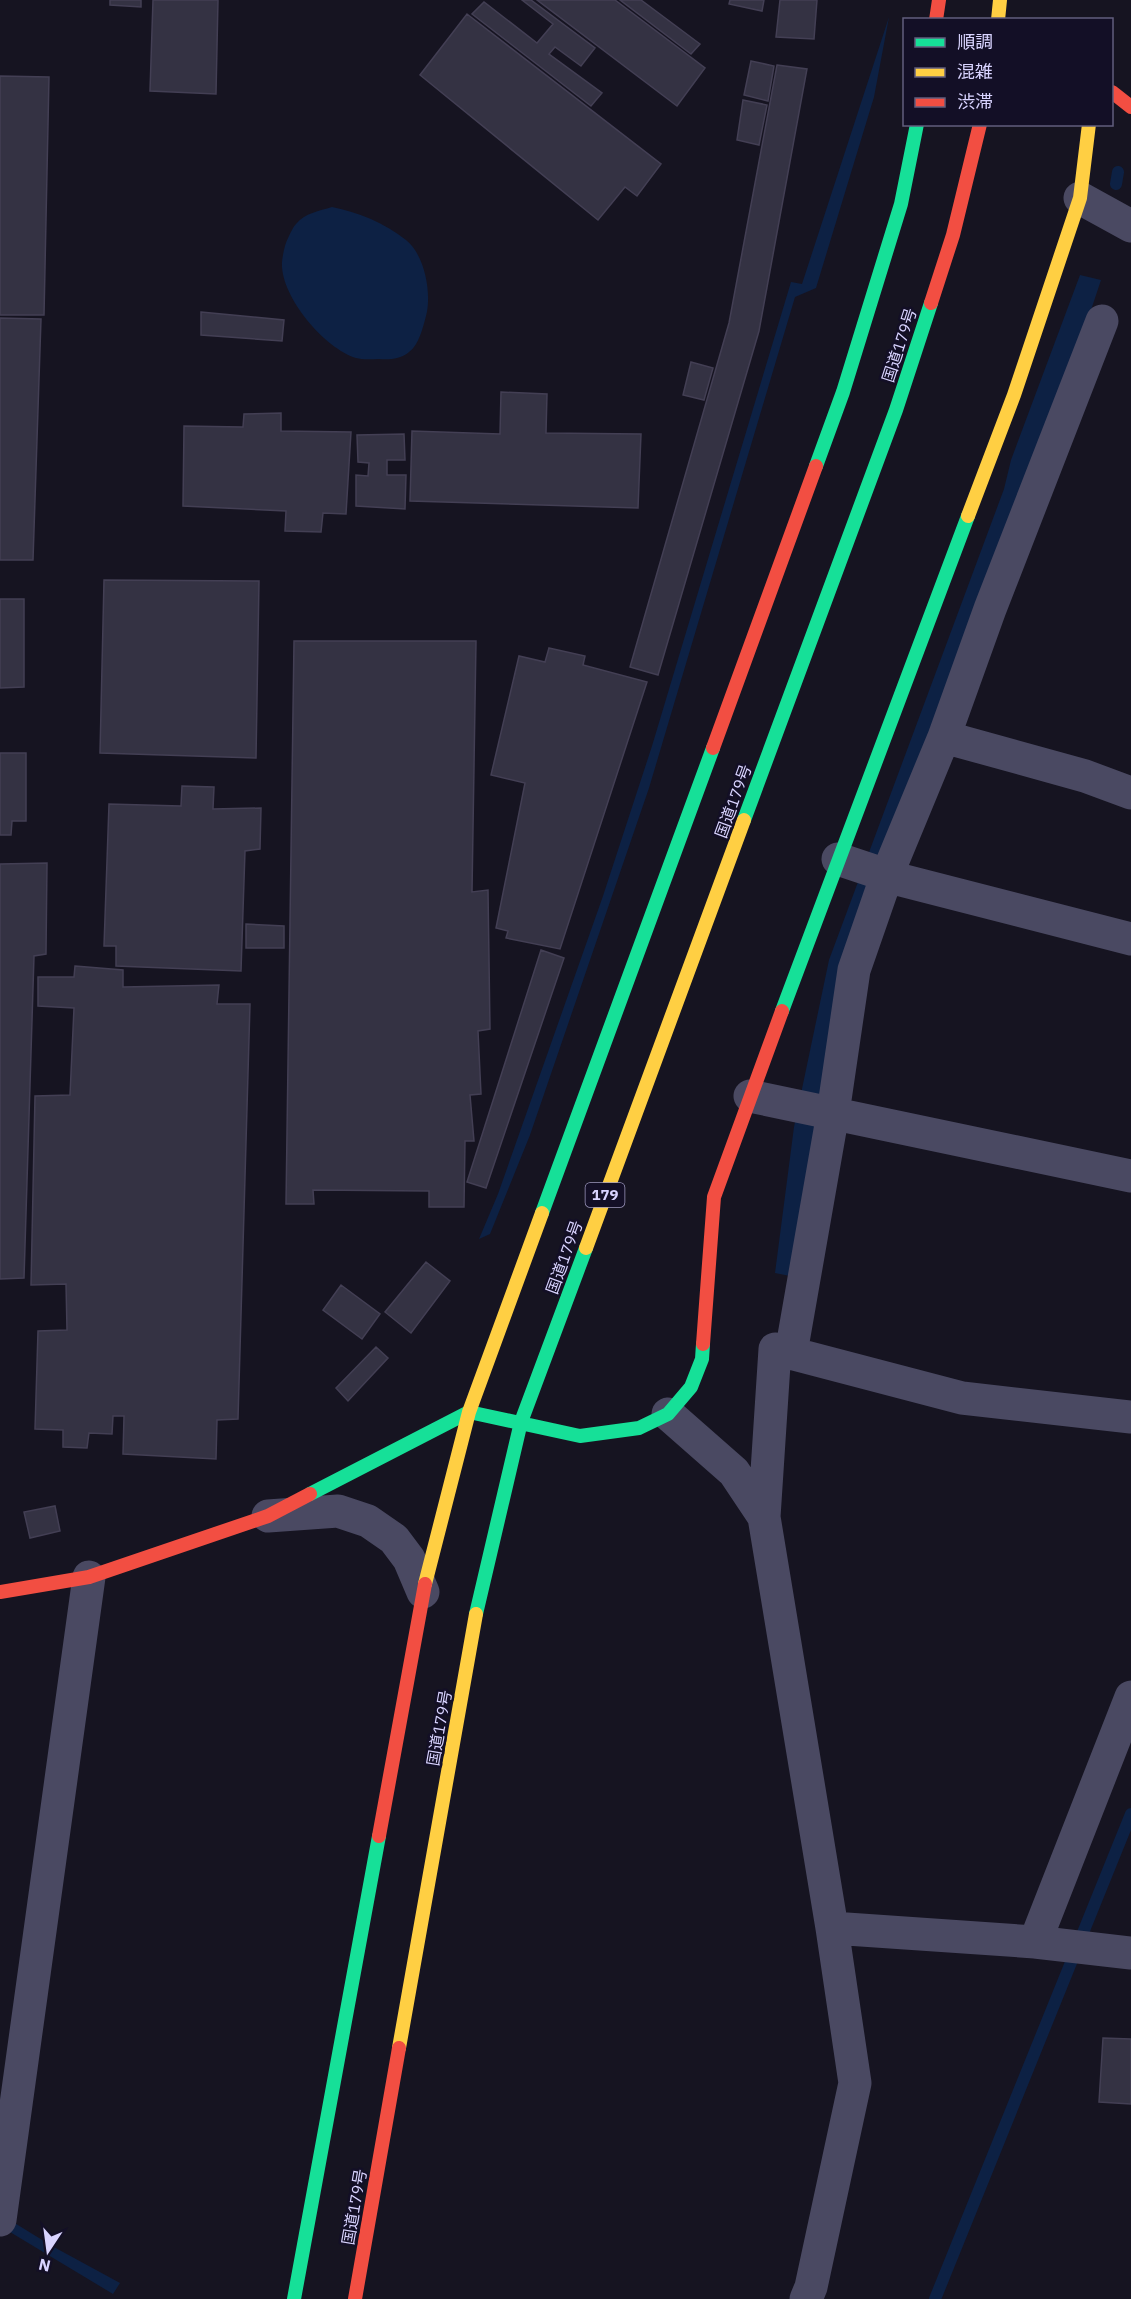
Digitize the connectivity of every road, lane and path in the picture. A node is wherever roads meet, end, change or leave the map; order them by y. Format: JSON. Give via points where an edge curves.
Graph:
{"nodes":[{"id":1,"x":939,"y":0,"type":"edge"},
{"id":2,"x":985,"y":0,"type":"edge"},
{"id":3,"x":1000,"y":0,"type":"edge"},
{"id":4,"x":936,"y":18,"type":"edge"},
{"id":5,"x":998,"y":18,"type":"edge"},
{"id":6,"x":1009,"y":18,"type":"edge"},
{"id":7,"x":1113,"y":93,"type":"edge"},
{"id":8,"x":1131,"y":107,"type":"edge"},
{"id":9,"x":916,"y":126,"type":"edge"},
{"id":10,"x":980,"y":126,"type":"edge"},
{"id":11,"x":1089,"y":126,"type":"edge"},
{"id":12,"x":1080,"y":198,"type":"junction"},
{"id":13,"x":1131,"y":226,"type":"edge"},
{"id":14,"x":1102,"y":321,"type":"dead end"},
{"id":15,"x":944,"y":737,"type":"junction"},
{"id":16,"x":1131,"y":793,"type":"edge"},
{"id":17,"x":838,"y":859,"type":"junction"},
{"id":18,"x":887,"y":875,"type":"junction"},
{"id":19,"x":1131,"y":939,"type":"edge"},
{"id":20,"x":750,"y":1096,"type":"junction"},
{"id":21,"x":833,"y":1113,"type":"junction"},
{"id":22,"x":1131,"y":1176,"type":"edge"},
{"id":23,"x":791,"y":1353,"type":"junction"},
{"id":24,"x":469,"y":1413,"type":"junction"},
{"id":25,"x":668,"y":1414,"type":"junction"},
{"id":26,"x":1131,"y":1417,"type":"edge"},
{"id":27,"x":521,"y":1422,"type":"junction"},
{"id":28,"x":268,"y":1516,"type":"junction"},
{"id":29,"x":764,"y":1517,"type":"junction"},
{"id":30,"x":89,"y":1577,"type":"junction"},
{"id":31,"x":0,"y":1592,"type":"edge"},
{"id":32,"x":423,"y":1592,"type":"junction"},
{"id":33,"x":1131,"y":1697,"type":"edge"},
{"id":34,"x":832,"y":1928,"type":"junction"},
{"id":35,"x":1035,"y":1942,"type":"junction"},
{"id":36,"x":1131,"y":1953,"type":"edge"},
{"id":37,"x":0,"y":2220,"type":"edge"},
{"id":38,"x":294,"y":2299,"type":"edge"},
{"id":39,"x":355,"y":2299,"type":"edge"},
{"id":40,"x":806,"y":2299,"type":"edge"}],
"edges":[{"from":1,"to":4,"type":"main road"},
{"from":2,"to":6,"type":"main road"},
{"from":3,"to":5,"type":"main road","bridge":true},
{"from":7,"to":8,"type":"main road"},
{"from":9,"to":24,"type":"main road","via":[[901,204],[843,392]]},
{"from":10,"to":27,"type":"main road","name":"国道179号","number":"179","via":[[953,235],[896,410]]},
{"from":11,"to":12,"type":"main road"},
{"from":12,"to":13,"type":"street"},
{"from":12,"to":17,"type":"main road","via":[[1014,395]]},
{"from":14,"to":15,"type":"street"},
{"from":15,"to":16,"type":"street","via":[[1085,776]]},
{"from":15,"to":18,"type":"street"},
{"from":17,"to":18,"type":"street"},
{"from":17,"to":20,"type":"main road"},
{"from":18,"to":19,"type":"street"},
{"from":18,"to":21,"type":"street","via":[[854,970]]},
{"from":20,"to":21,"type":"street"},
{"from":20,"to":25,"type":"main road","via":[[714,1197],[702,1359],[691,1387]]},
{"from":21,"to":22,"type":"street"},
{"from":21,"to":23,"type":"street"},
{"from":23,"to":26,"type":"street","via":[[962,1398]]},
{"from":23,"to":29,"type":"street","via":[[775,1349]]},
{"from":24,"to":27,"type":"main road"},
{"from":24,"to":28,"type":"main road"},
{"from":24,"to":32,"type":"main road"},
{"from":25,"to":27,"type":"main road","via":[[639,1428],[580,1436]]},
{"from":25,"to":29,"type":"street","via":[[735,1472]]},
{"from":27,"to":39,"type":"main road","name":"国道179号","number":"179","via":[[476,1613]]},
{"from":28,"to":30,"type":"main road"},
{"from":28,"to":32,"type":"street","via":[[338,1512],[368,1521],[394,1539],[409,1559]]},
{"from":29,"to":34,"type":"street"},
{"from":30,"to":31,"type":"main road"},
{"from":30,"to":37,"type":"street"},
{"from":32,"to":38,"type":"main road"},
{"from":33,"to":35,"type":"street"},
{"from":34,"to":35,"type":"street"},
{"from":34,"to":40,"type":"street","via":[[855,2083]]},
{"from":35,"to":36,"type":"street"}]}
